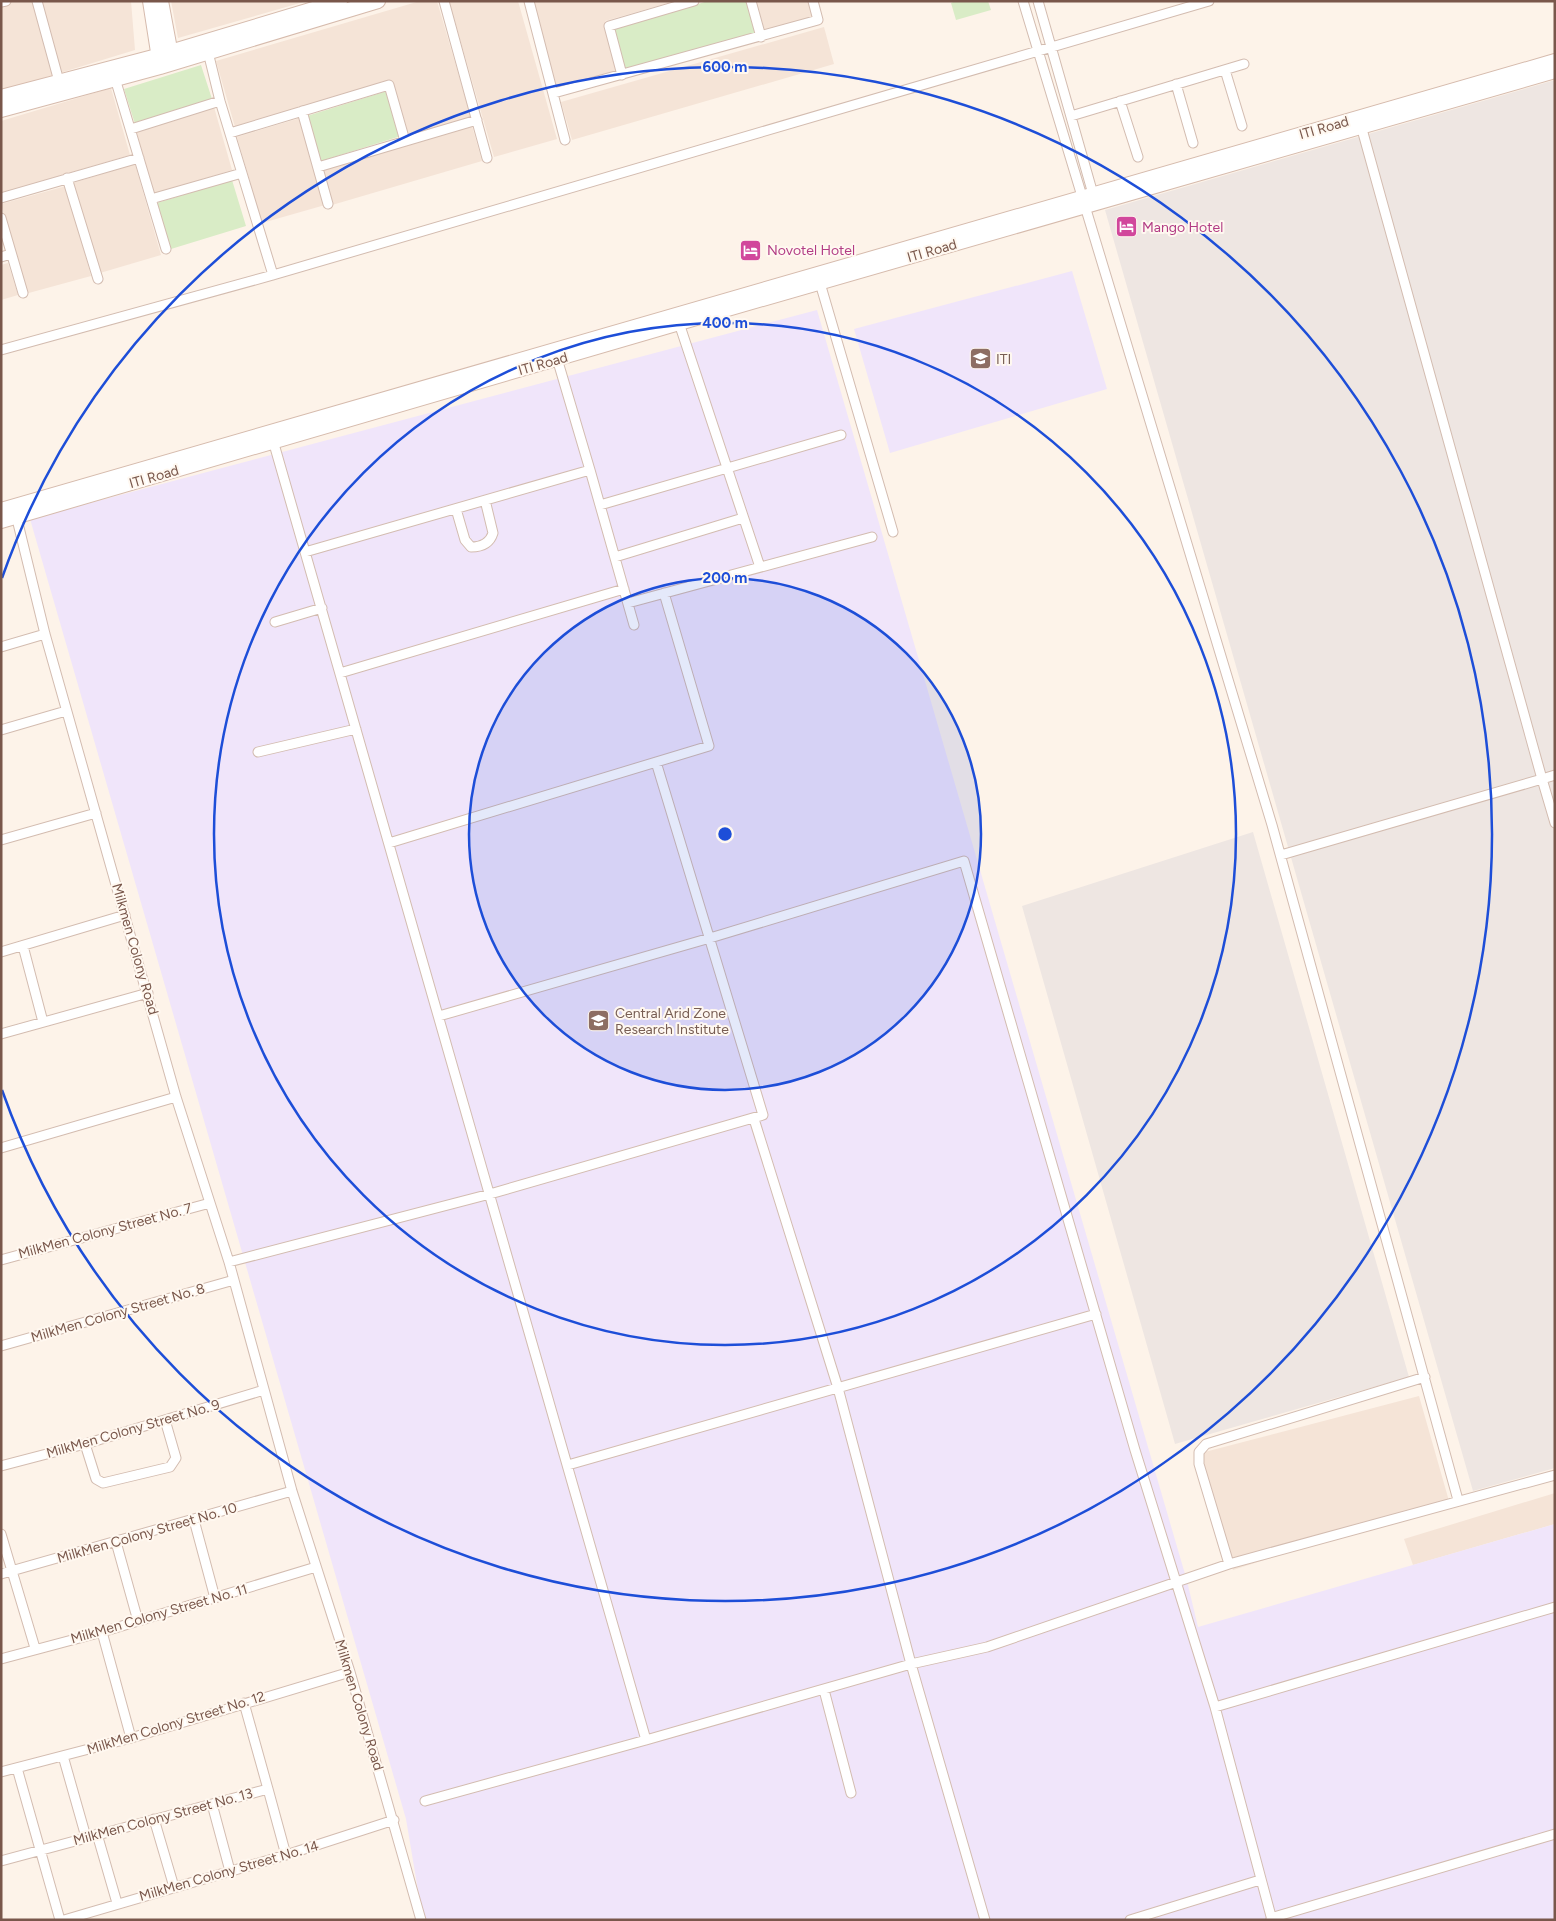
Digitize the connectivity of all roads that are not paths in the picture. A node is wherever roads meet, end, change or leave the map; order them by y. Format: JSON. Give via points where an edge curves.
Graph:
{"nodes":[{"id":1,"x":6,"y":1,"type":"edge"},
{"id":2,"x":37,"y":1,"type":"edge"},
{"id":3,"x":150,"y":1,"type":"edge"},
{"id":4,"x":161,"y":1,"type":"edge"},
{"id":5,"x":340,"y":1,"type":"edge"},
{"id":6,"x":378,"y":1,"type":"edge"},
{"id":7,"x":444,"y":1,"type":"edge"},
{"id":8,"x":529,"y":1,"type":"edge"},
{"id":9,"x":694,"y":1,"type":"edge"},
{"id":10,"x":751,"y":1,"type":"edge"},
{"id":11,"x":813,"y":1,"type":"edge"},
{"id":12,"x":1023,"y":1,"type":"edge"},
{"id":13,"x":1038,"y":1,"type":"edge"},
{"id":14,"x":1209,"y":1,"type":"edge"},
{"id":15,"x":1,"y":2,"type":"edge"},
{"id":16,"x":761,"y":36,"type":"junction"},
{"id":17,"x":1050,"y":46,"type":"junction"},
{"id":18,"x":1038,"y":51,"type":"junction"},
{"id":19,"x":208,"y":52,"type":"junction"},
{"id":20,"x":165,"y":60,"type":"junction"},
{"id":21,"x":1555,"y":61,"type":"edge"},
{"id":22,"x":1244,"y":64,"type":"dead end"},
{"id":23,"x":1225,"y":70,"type":"junction"},
{"id":24,"x":1555,"y":71,"type":"edge"},
{"id":25,"x":114,"y":73,"type":"junction"},
{"id":26,"x":622,"y":74,"type":"junction"},
{"id":27,"x":1176,"y":84,"type":"junction"},
{"id":28,"x":60,"y":87,"type":"junction"},
{"id":29,"x":554,"y":93,"type":"junction"},
{"id":30,"x":1,"y":97,"type":"edge"},
{"id":31,"x":220,"y":101,"type":"junction"},
{"id":32,"x":1120,"y":101,"type":"junction"},
{"id":33,"x":1,"y":110,"type":"edge"},
{"id":34,"x":302,"y":111,"type":"junction"},
{"id":35,"x":1071,"y":116,"type":"junction"},
{"id":36,"x":477,"y":120,"type":"junction"},
{"id":37,"x":1360,"y":122,"type":"junction"},
{"id":38,"x":1242,"y":126,"type":"dead end"},
{"id":39,"x":130,"y":129,"type":"junction"},
{"id":40,"x":230,"y":133,"type":"junction"},
{"id":41,"x":566,"y":140,"type":"dead end"},
{"id":42,"x":405,"y":141,"type":"junction"},
{"id":43,"x":1193,"y":142,"type":"dead end"},
{"id":44,"x":139,"y":158,"type":"junction"},
{"id":45,"x":487,"y":158,"type":"dead end"},
{"id":46,"x":1138,"y":158,"type":"dead end"},
{"id":47,"x":318,"y":167,"type":"junction"},
{"id":48,"x":242,"y":173,"type":"junction"},
{"id":49,"x":67,"y":178,"type":"junction"},
{"id":50,"x":1,"y":198,"type":"edge"},
{"id":51,"x":151,"y":199,"type":"junction"},
{"id":52,"x":1087,"y":200,"type":"junction"},
{"id":53,"x":328,"y":204,"type":"dead end"},
{"id":54,"x":1,"y":218,"type":"edge"},
{"id":55,"x":166,"y":249,"type":"dead end"},
{"id":56,"x":11,"y":254,"type":"junction"},
{"id":57,"x":1,"y":257,"type":"edge"},
{"id":58,"x":273,"y":275,"type":"junction"},
{"id":59,"x":98,"y":279,"type":"dead end"},
{"id":60,"x":820,"y":283,"type":"junction"},
{"id":61,"x":23,"y":293,"type":"dead end"},
{"id":62,"x":678,"y":323,"type":"junction"},
{"id":63,"x":1,"y":350,"type":"edge"},
{"id":64,"x":556,"y":355,"type":"junction"},
{"id":65,"x":841,"y":435,"type":"dead end"},
{"id":66,"x":272,"y":437,"type":"junction"},
{"id":67,"x":726,"y":468,"type":"junction"},
{"id":68,"x":590,"y":470,"type":"junction"},
{"id":69,"x":485,"y":500,"type":"junction"},
{"id":70,"x":600,"y":505,"type":"junction"},
{"id":71,"x":456,"y":509,"type":"junction"},
{"id":72,"x":10,"y":511,"type":"edge"},
{"id":73,"x":743,"y":518,"type":"junction"},
{"id":74,"x":1,"y":521,"type":"edge"},
{"id":75,"x":893,"y":532,"type":"dead end"},
{"id":76,"x":872,"y":537,"type":"dead end"},
{"id":77,"x":305,"y":552,"type":"junction"},
{"id":78,"x":615,"y":557,"type":"junction"},
{"id":79,"x":760,"y":567,"type":"junction"},
{"id":80,"x":624,"y":589,"type":"junction"},
{"id":81,"x":664,"y":593,"type":"junction"},
{"id":82,"x":628,"y":603,"type":"junction"},
{"id":83,"x":322,"y":608,"type":"junction"},
{"id":84,"x":275,"y":622,"type":"dead end"},
{"id":85,"x":634,"y":626,"type":"dead end"},
{"id":86,"x":45,"y":634,"type":"junction"},
{"id":87,"x":1,"y":646,"type":"edge"},
{"id":88,"x":340,"y":673,"type":"junction"},
{"id":89,"x":66,"y":711,"type":"junction"},
{"id":90,"x":356,"y":729,"type":"junction"},
{"id":91,"x":1,"y":730,"type":"edge"},
{"id":92,"x":258,"y":752,"type":"dead end"},
{"id":93,"x":656,"y":762,"type":"junction"},
{"id":94,"x":1555,"y":775,"type":"edge"},
{"id":95,"x":1542,"y":779,"type":"junction"},
{"id":96,"x":96,"y":813,"type":"junction"},
{"id":97,"x":1555,"y":823,"type":"edge"},
{"id":98,"x":1,"y":840,"type":"edge"},
{"id":99,"x":389,"y":843,"type":"junction"},
{"id":100,"x":1281,"y":855,"type":"junction"},
{"id":101,"x":125,"y":915,"type":"junction"},
{"id":102,"x":710,"y":938,"type":"junction"},
{"id":103,"x":23,"y":946,"type":"junction"},
{"id":104,"x":1,"y":952,"type":"edge"},
{"id":105,"x":148,"y":992,"type":"junction"},
{"id":106,"x":439,"y":1016,"type":"junction"},
{"id":107,"x":43,"y":1022,"type":"junction"},
{"id":108,"x":1,"y":1034,"type":"edge"},
{"id":109,"x":176,"y":1096,"type":"junction"},
{"id":110,"x":754,"y":1119,"type":"junction"},
{"id":111,"x":1,"y":1148,"type":"edge"},
{"id":112,"x":490,"y":1194,"type":"junction"},
{"id":113,"x":210,"y":1203,"type":"junction"},
{"id":114,"x":1,"y":1260,"type":"edge"},
{"id":115,"x":228,"y":1262,"type":"junction"},
{"id":116,"x":234,"y":1280,"type":"junction"},
{"id":117,"x":1096,"y":1314,"type":"junction"},
{"id":118,"x":1,"y":1346,"type":"edge"},
{"id":119,"x":1425,"y":1377,"type":"junction"},
{"id":120,"x":838,"y":1388,"type":"junction"},
{"id":121,"x":264,"y":1390,"type":"junction"},
{"id":122,"x":165,"y":1420,"type":"junction"},
{"id":123,"x":85,"y":1444,"type":"junction"},
{"id":124,"x":568,"y":1465,"type":"junction"},
{"id":125,"x":1,"y":1466,"type":"edge"},
{"id":126,"x":1555,"y":1475,"type":"edge"},
{"id":127,"x":292,"y":1491,"type":"junction"},
{"id":128,"x":1458,"y":1500,"type":"junction"},
{"id":129,"x":194,"y":1520,"type":"junction"},
{"id":130,"x":1,"y":1534,"type":"edge"},
{"id":131,"x":116,"y":1542,"type":"junction"},
{"id":132,"x":1229,"y":1564,"type":"junction"},
{"id":133,"x":316,"y":1567,"type":"junction"},
{"id":134,"x":13,"y":1570,"type":"junction"},
{"id":135,"x":1,"y":1574,"type":"edge"},
{"id":136,"x":1178,"y":1582,"type":"junction"},
{"id":137,"x":215,"y":1598,"type":"junction"},
{"id":138,"x":1555,"y":1607,"type":"edge"},
{"id":139,"x":138,"y":1621,"type":"junction"},
{"id":140,"x":102,"y":1632,"type":"junction"},
{"id":141,"x":35,"y":1648,"type":"junction"},
{"id":142,"x":1,"y":1659,"type":"edge"},
{"id":143,"x":911,"y":1664,"type":"junction"},
{"id":144,"x":350,"y":1672,"type":"junction"},
{"id":145,"x":824,"y":1690,"type":"junction"},
{"id":146,"x":244,"y":1703,"type":"junction"},
{"id":147,"x":1215,"y":1707,"type":"junction"},
{"id":148,"x":131,"y":1738,"type":"junction"},
{"id":149,"x":646,"y":1740,"type":"junction"},
{"id":150,"x":63,"y":1756,"type":"junction"},
{"id":151,"x":17,"y":1768,"type":"junction"},
{"id":152,"x":1,"y":1772,"type":"edge"},
{"id":153,"x":268,"y":1789,"type":"junction"},
{"id":154,"x":851,"y":1793,"type":"dead end"},
{"id":155,"x":425,"y":1801,"type":"dead end"},
{"id":156,"x":212,"y":1804,"type":"junction"},
{"id":157,"x":154,"y":1819,"type":"junction"},
{"id":158,"x":394,"y":1820,"type":"junction"},
{"id":159,"x":97,"y":1834,"type":"junction"},
{"id":160,"x":1555,"y":1834,"type":"edge"},
{"id":161,"x":86,"y":1837,"type":"junction"},
{"id":162,"x":41,"y":1850,"type":"junction"},
{"id":163,"x":286,"y":1855,"type":"junction"},
{"id":164,"x":1,"y":1861,"type":"edge"},
{"id":165,"x":230,"y":1871,"type":"junction"},
{"id":166,"x":1260,"y":1880,"type":"junction"},
{"id":167,"x":174,"y":1887,"type":"junction"},
{"id":168,"x":117,"y":1904,"type":"junction"},
{"id":169,"x":1271,"y":1919,"type":"edge"},
{"id":170,"x":62,"y":1920,"type":"edge"},
{"id":171,"x":421,"y":1920,"type":"edge"},
{"id":172,"x":985,"y":1920,"type":"edge"},
{"id":173,"x":1130,"y":1920,"type":"edge"}],
"edges":[{"from":1,"to":15,"type":"street"},
{"from":2,"to":28,"type":"street"},
{"from":3,"to":20,"type":"street"},
{"from":4,"to":20,"type":"street"},
{"from":5,"to":20,"type":"street"},
{"from":6,"to":19,"type":"street"},
{"from":7,"to":36,"type":"street"},
{"from":8,"to":29,"type":"street"},
{"from":9,"to":26,"type":"street","via":[[609,26]]},
{"from":10,"to":16,"type":"street"},
{"from":11,"to":16,"type":"street","via":[[818,20]]},
{"from":12,"to":18,"type":"street"},
{"from":13,"to":17,"type":"street"},
{"from":14,"to":17,"type":"street"},
{"from":16,"to":26,"type":"street"},
{"from":17,"to":18,"type":"street"},
{"from":17,"to":35,"type":"street"},
{"from":18,"to":52,"type":"street"},
{"from":18,"to":58,"type":"street"},
{"from":19,"to":20,"type":"street"},
{"from":19,"to":31,"type":"street"},
{"from":20,"to":25,"type":"street"},
{"from":21,"to":37,"type":"street","name":"ITI Road"},
{"from":22,"to":23,"type":"street"},
{"from":23,"to":27,"type":"street"},
{"from":23,"to":38,"type":"street"},
{"from":24,"to":37,"type":"street"},
{"from":25,"to":28,"type":"street"},
{"from":25,"to":39,"type":"street"},
{"from":26,"to":29,"type":"street"},
{"from":27,"to":32,"type":"street"},
{"from":27,"to":43,"type":"street"},
{"from":28,"to":30,"type":"street"},
{"from":28,"to":33,"type":"street"},
{"from":29,"to":41,"type":"street"},
{"from":31,"to":39,"type":"street"},
{"from":31,"to":40,"type":"street"},
{"from":32,"to":35,"type":"street"},
{"from":32,"to":46,"type":"street"},
{"from":34,"to":40,"type":"street"},
{"from":34,"to":42,"type":"street","via":[[389,85]]},
{"from":34,"to":47,"type":"street"},
{"from":35,"to":52,"type":"street"},
{"from":36,"to":42,"type":"street"},
{"from":36,"to":45,"type":"street"},
{"from":37,"to":52,"type":"street","name":"ITI Road"},
{"from":37,"to":95,"type":"street"},
{"from":39,"to":44,"type":"street"},
{"from":40,"to":48,"type":"street"},
{"from":42,"to":47,"type":"street"},
{"from":44,"to":49,"type":"street"},
{"from":44,"to":51,"type":"street"},
{"from":47,"to":53,"type":"street"},
{"from":48,"to":51,"type":"street"},
{"from":48,"to":58,"type":"street"},
{"from":49,"to":50,"type":"street"},
{"from":49,"to":59,"type":"street"},
{"from":51,"to":55,"type":"street"},
{"from":52,"to":60,"type":"street","name":"ITI Road"},
{"from":52,"to":64,"type":"street","name":"ITI Road"},
{"from":52,"to":100,"type":"street"},
{"from":54,"to":56,"type":"street"},
{"from":56,"to":57,"type":"street"},
{"from":56,"to":61,"type":"street"},
{"from":58,"to":63,"type":"street"},
{"from":60,"to":62,"type":"street","name":"ITI Road"},
{"from":60,"to":75,"type":"street"},
{"from":62,"to":64,"type":"street","name":"ITI Road"},
{"from":62,"to":67,"type":"street"},
{"from":64,"to":66,"type":"street","name":"ITI Road"},
{"from":64,"to":68,"type":"street"},
{"from":65,"to":67,"type":"street"},
{"from":66,"to":72,"type":"street","name":"ITI Road"},
{"from":66,"to":77,"type":"street"},
{"from":67,"to":70,"type":"street"},
{"from":67,"to":73,"type":"street"},
{"from":68,"to":69,"type":"street"},
{"from":68,"to":70,"type":"street"},
{"from":69,"to":71,"type":"street"},
{"from":69,"to":71,"type":"street","via":[[493,534],[487,543],[477,547],[472,547],[465,540]]},
{"from":70,"to":78,"type":"street"},
{"from":71,"to":77,"type":"street"},
{"from":72,"to":74,"type":"street","name":"ITI Road"},
{"from":72,"to":86,"type":"street","name":"Milkmen Colony Road"},
{"from":73,"to":78,"type":"street"},
{"from":73,"to":79,"type":"street"},
{"from":76,"to":79,"type":"street"},
{"from":77,"to":83,"type":"street"},
{"from":78,"to":80,"type":"street"},
{"from":79,"to":81,"type":"street"},
{"from":80,"to":82,"type":"street"},
{"from":80,"to":88,"type":"street"},
{"from":81,"to":82,"type":"street"},
{"from":81,"to":93,"type":"street","via":[[709,746]]},
{"from":82,"to":85,"type":"street"},
{"from":83,"to":84,"type":"street"},
{"from":83,"to":88,"type":"street"},
{"from":86,"to":87,"type":"street"},
{"from":86,"to":89,"type":"street","name":"Milkmen Colony Road"},
{"from":88,"to":90,"type":"street"},
{"from":89,"to":91,"type":"street"},
{"from":89,"to":96,"type":"street","name":"Milkmen Colony Road"},
{"from":90,"to":92,"type":"street"},
{"from":90,"to":99,"type":"street"},
{"from":93,"to":99,"type":"street"},
{"from":93,"to":102,"type":"street"},
{"from":94,"to":95,"type":"street"},
{"from":95,"to":97,"type":"street"},
{"from":95,"to":100,"type":"street"},
{"from":96,"to":98,"type":"street"},
{"from":96,"to":101,"type":"street","name":"Milkmen Colony Road"},
{"from":99,"to":106,"type":"street"},
{"from":100,"to":119,"type":"street"},
{"from":101,"to":103,"type":"street"},
{"from":101,"to":105,"type":"street","name":"Milkmen Colony Road"},
{"from":102,"to":106,"type":"street"},
{"from":102,"to":110,"type":"street","via":[[763,1115]]},
{"from":102,"to":117,"type":"street","via":[[964,861]]},
{"from":103,"to":104,"type":"street"},
{"from":103,"to":107,"type":"street"},
{"from":105,"to":107,"type":"street"},
{"from":105,"to":109,"type":"street","name":"Milkmen Colony Road"},
{"from":106,"to":112,"type":"street"},
{"from":107,"to":108,"type":"street"},
{"from":109,"to":111,"type":"street"},
{"from":109,"to":113,"type":"street","name":"Milkmen Colony Road"},
{"from":110,"to":112,"type":"street"},
{"from":110,"to":120,"type":"street"},
{"from":112,"to":115,"type":"street"},
{"from":112,"to":124,"type":"street"},
{"from":113,"to":114,"type":"street","name":"MilkMen Colony Street No. 7"},
{"from":113,"to":115,"type":"street","name":"Milkmen Colony Road"},
{"from":115,"to":116,"type":"street","name":"Milkmen Colony Road"},
{"from":116,"to":118,"type":"street","name":"MilkMen Colony Street No. 8"},
{"from":116,"to":121,"type":"street","name":"Milkmen Colony Road"},
{"from":117,"to":120,"type":"street"},
{"from":117,"to":136,"type":"street"},
{"from":119,"to":128,"type":"street"},
{"from":119,"to":132,"type":"street","via":[[1206,1444],[1199,1452],[1199,1464]]},
{"from":120,"to":124,"type":"street"},
{"from":120,"to":143,"type":"street"},
{"from":121,"to":122,"type":"street","name":"MilkMen Colony Street No. 9"},
{"from":121,"to":127,"type":"street","name":"Milkmen Colony Road"},
{"from":122,"to":123,"type":"street","name":"MilkMen Colony Street No. 9"},
{"from":122,"to":123,"type":"street","via":[[176,1458],[170,1467],[103,1483],[96,1479]]},
{"from":123,"to":125,"type":"street","name":"MilkMen Colony Street No. 9"},
{"from":124,"to":149,"type":"street"},
{"from":126,"to":128,"type":"street"},
{"from":127,"to":129,"type":"street","name":"MilkMen Colony Street No. 10"},
{"from":127,"to":133,"type":"street","name":"Milkmen Colony Road"},
{"from":128,"to":132,"type":"street"},
{"from":129,"to":131,"type":"street","name":"MilkMen Colony Street No. 10"},
{"from":129,"to":137,"type":"street"},
{"from":130,"to":134,"type":"street"},
{"from":131,"to":134,"type":"street","name":"MilkMen Colony Street No. 10"},
{"from":131,"to":139,"type":"street"},
{"from":132,"to":136,"type":"street"},
{"from":133,"to":137,"type":"street","name":"MilkMen Colony Street No. 11"},
{"from":133,"to":144,"type":"street","name":"Milkmen Colony Road"},
{"from":134,"to":135,"type":"street","name":"MilkMen Colony Street No. 10"},
{"from":134,"to":141,"type":"street"},
{"from":136,"to":143,"type":"street","via":[[988,1647]]},
{"from":136,"to":147,"type":"street"},
{"from":137,"to":139,"type":"street","name":"MilkMen Colony Street No. 11"},
{"from":138,"to":147,"type":"street"},
{"from":139,"to":140,"type":"street","name":"MilkMen Colony Street No. 11"},
{"from":140,"to":141,"type":"street","name":"MilkMen Colony Street No. 11"},
{"from":140,"to":148,"type":"street"},
{"from":141,"to":142,"type":"street","name":"MilkMen Colony Street No. 11"},
{"from":143,"to":145,"type":"street"},
{"from":143,"to":172,"type":"street"},
{"from":144,"to":146,"type":"street","name":"MilkMen Colony Street No. 12"},
{"from":144,"to":158,"type":"street","name":"Milkmen Colony Road"},
{"from":145,"to":149,"type":"street"},
{"from":145,"to":154,"type":"street"},
{"from":146,"to":148,"type":"street","name":"MilkMen Colony Street No. 12"},
{"from":146,"to":153,"type":"street","name":"MilkMen Colony Street No. 13"},
{"from":147,"to":166,"type":"street"},
{"from":148,"to":150,"type":"street","name":"MilkMen Colony Street No. 12"},
{"from":149,"to":155,"type":"street"},
{"from":150,"to":151,"type":"street","name":"MilkMen Colony Street No. 12"},
{"from":150,"to":161,"type":"street"},
{"from":151,"to":152,"type":"street","name":"MilkMen Colony Street No. 12"},
{"from":151,"to":162,"type":"street"},
{"from":153,"to":156,"type":"street","name":"MilkMen Colony Street No. 13"},
{"from":153,"to":163,"type":"street"},
{"from":156,"to":157,"type":"street","name":"MilkMen Colony Street No. 13"},
{"from":156,"to":165,"type":"street"},
{"from":157,"to":159,"type":"street","name":"MilkMen Colony Street No. 13"},
{"from":157,"to":167,"type":"street"},
{"from":158,"to":163,"type":"street","name":"MilkMen Colony Street No. 14"},
{"from":158,"to":171,"type":"street","name":"Milkmen Colony Road"},
{"from":159,"to":161,"type":"street","name":"MilkMen Colony Street No. 13"},
{"from":159,"to":168,"type":"street"},
{"from":160,"to":169,"type":"street"},
{"from":161,"to":162,"type":"street","name":"MilkMen Colony Street No. 13"},
{"from":162,"to":164,"type":"street","name":"MilkMen Colony Street No. 13"},
{"from":162,"to":170,"type":"street"},
{"from":163,"to":165,"type":"street","name":"MilkMen Colony Street No. 14"},
{"from":165,"to":167,"type":"street","name":"MilkMen Colony Street No. 14"},
{"from":166,"to":169,"type":"street"},
{"from":166,"to":173,"type":"street"},
{"from":167,"to":168,"type":"street","name":"MilkMen Colony Street No. 14"},
{"from":168,"to":170,"type":"street","name":"MilkMen Colony Street No. 14"}]}
